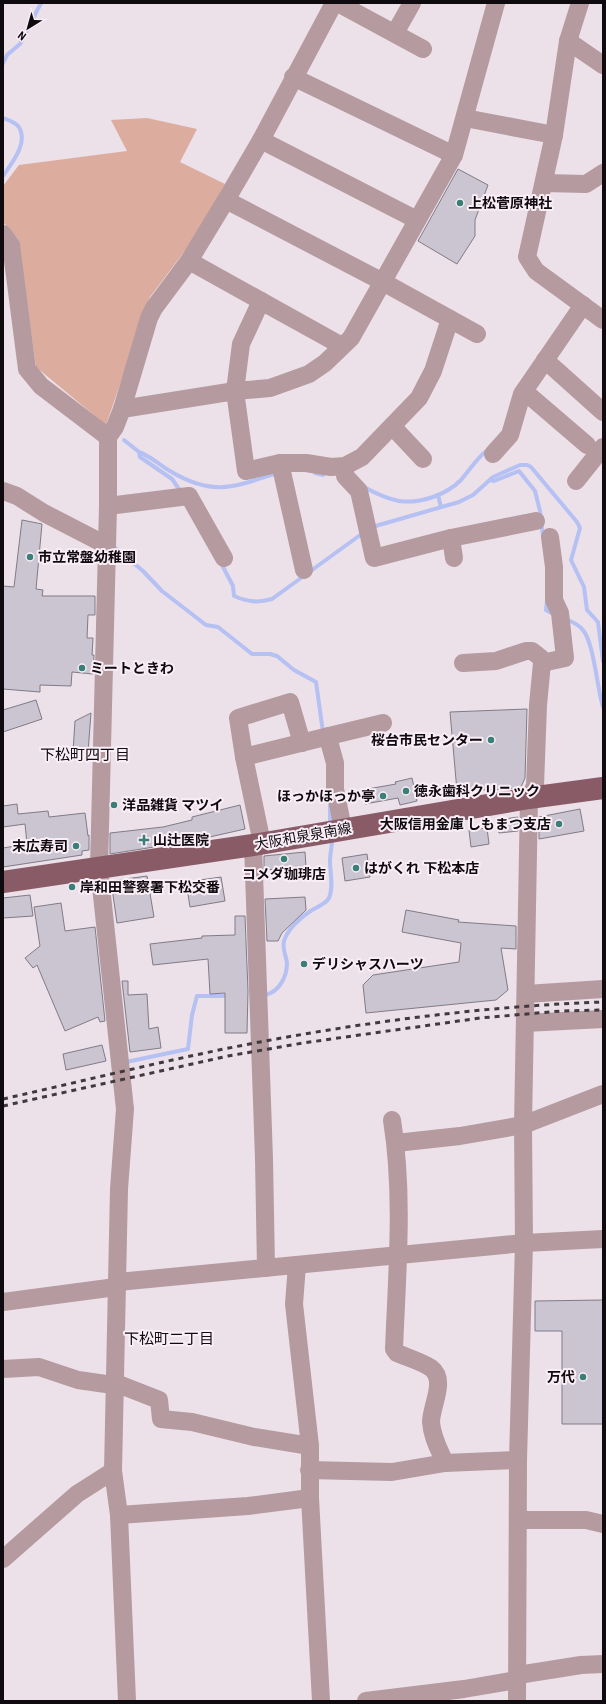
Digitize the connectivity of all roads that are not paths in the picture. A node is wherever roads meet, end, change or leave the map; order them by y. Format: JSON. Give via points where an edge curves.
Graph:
{"nodes":[{"id":1,"x":334,"y":3,"type":"edge"},
{"id":2,"x":338,"y":3,"type":"edge"},
{"id":3,"x":412,"y":3,"type":"edge"},
{"id":4,"x":496,"y":3,"type":"edge"},
{"id":5,"x":580,"y":3,"type":"edge"},
{"id":6,"x":395,"y":33,"type":"junction"},
{"id":7,"x":568,"y":41,"type":"junction"},
{"id":8,"x":423,"y":49,"type":"dead end"},
{"id":9,"x":603,"y":65,"type":"edge"},
{"id":10,"x":293,"y":77,"type":"junction"},
{"id":11,"x":465,"y":118,"type":"junction"},
{"id":12,"x":554,"y":136,"type":"junction"},
{"id":13,"x":261,"y":140,"type":"junction"},
{"id":14,"x":454,"y":155,"type":"junction"},
{"id":15,"x":602,"y":177,"type":"edge"},
{"id":16,"x":544,"y":183,"type":"junction"},
{"id":17,"x":226,"y":200,"type":"junction"},
{"id":18,"x":417,"y":220,"type":"junction"},
{"id":19,"x":3,"y":234,"type":"edge"},
{"id":20,"x":188,"y":261,"type":"junction"},
{"id":21,"x":383,"y":282,"type":"junction"},
{"id":22,"x":260,"y":301,"type":"junction"},
{"id":23,"x":583,"y":305,"type":"junction"},
{"id":24,"x":450,"y":319,"type":"junction"},
{"id":25,"x":603,"y":320,"type":"edge"},
{"id":26,"x":477,"y":334,"type":"dead end"},
{"id":27,"x":342,"y":346,"type":"junction"},
{"id":28,"x":545,"y":360,"type":"junction"},
{"id":29,"x":235,"y":391,"type":"junction"},
{"id":30,"x":524,"y":391,"type":"junction"},
{"id":31,"x":122,"y":409,"type":"junction"},
{"id":32,"x":603,"y":412,"type":"edge"},
{"id":33,"x":392,"y":426,"type":"junction"},
{"id":34,"x":108,"y":437,"type":"junction"},
{"id":35,"x":595,"y":446,"type":"edge"},
{"id":36,"x":493,"y":454,"type":"dead end"},
{"id":37,"x":423,"y":459,"type":"dead end"},
{"id":38,"x":280,"y":463,"type":"junction"},
{"id":39,"x":346,"y":466,"type":"junction"},
{"id":40,"x":576,"y":481,"type":"dead end"},
{"id":41,"x":3,"y":491,"type":"edge"},
{"id":42,"x":108,"y":506,"type":"junction"},
{"id":43,"x":536,"y":521,"type":"dead end"},
{"id":44,"x":550,"y":536,"type":"dead end"},
{"id":45,"x":451,"y":538,"type":"junction"},
{"id":46,"x":106,"y":545,"type":"junction"},
{"id":47,"x":224,"y":558,"type":"dead end"},
{"id":48,"x":454,"y":558,"type":"dead end"},
{"id":49,"x":304,"y":570,"type":"dead end"},
{"id":50,"x":463,"y":663,"type":"dead end"},
{"id":51,"x":542,"y":663,"type":"junction"},
{"id":52,"x":383,"y":723,"type":"dead end"},
{"id":53,"x":329,"y":736,"type":"junction"},
{"id":54,"x":302,"y":743,"type":"junction"},
{"id":55,"x":244,"y":758,"type":"junction"},
{"id":56,"x":603,"y":788,"type":"edge"},
{"id":57,"x":529,"y":798,"type":"junction"},
{"id":58,"x":343,"y":830,"type":"junction"},
{"id":59,"x":258,"y":844,"type":"junction"},
{"id":60,"x":99,"y":868,"type":"junction"},
{"id":61,"x":3,"y":882,"type":"edge"},
{"id":62,"x":603,"y":989,"type":"edge"},
{"id":63,"x":526,"y":994,"type":"junction"},
{"id":64,"x":603,"y":1019,"type":"edge"},
{"id":65,"x":525,"y":1023,"type":"junction"},
{"id":66,"x":603,"y":1094,"type":"edge"},
{"id":67,"x":392,"y":1120,"type":"dead end"},
{"id":68,"x":523,"y":1125,"type":"junction"},
{"id":69,"x":396,"y":1143,"type":"junction"},
{"id":70,"x":603,"y":1239,"type":"edge"},
{"id":71,"x":524,"y":1243,"type":"junction"},
{"id":72,"x":398,"y":1256,"type":"junction"},
{"id":73,"x":298,"y":1265,"type":"junction"},
{"id":74,"x":266,"y":1268,"type":"junction"},
{"id":75,"x":117,"y":1284,"type":"junction"},
{"id":76,"x":3,"y":1302,"type":"edge"},
{"id":77,"x":3,"y":1369,"type":"edge"},
{"id":78,"x":113,"y":1384,"type":"junction"},
{"id":79,"x":310,"y":1446,"type":"junction"},
{"id":80,"x":518,"y":1460,"type":"junction"},
{"id":81,"x":445,"y":1463,"type":"junction"},
{"id":82,"x":309,"y":1470,"type":"junction"},
{"id":83,"x":112,"y":1471,"type":"junction"},
{"id":84,"x":310,"y":1498,"type":"junction"},
{"id":85,"x":119,"y":1515,"type":"junction"},
{"id":86,"x":519,"y":1520,"type":"junction"},
{"id":87,"x":603,"y":1524,"type":"edge"},
{"id":88,"x":3,"y":1559,"type":"edge"},
{"id":89,"x":603,"y":1664,"type":"edge"},
{"id":90,"x":517,"y":1678,"type":"junction"},
{"id":91,"x":127,"y":1701,"type":"edge"},
{"id":92,"x":321,"y":1701,"type":"edge"},
{"id":93,"x":366,"y":1701,"type":"edge"},
{"id":94,"x":517,"y":1701,"type":"edge"}],
"edges":[{"from":1,"to":10,"type":"street"},
{"from":2,"to":6,"type":"street"},
{"from":3,"to":6,"type":"street"},
{"from":4,"to":11,"type":"street"},
{"from":5,"to":7,"type":"street"},
{"from":6,"to":8,"type":"street"},
{"from":7,"to":9,"type":"street"},
{"from":7,"to":12,"type":"street"},
{"from":10,"to":13,"type":"street"},
{"from":10,"to":14,"type":"street"},
{"from":11,"to":12,"type":"street"},
{"from":11,"to":14,"type":"street"},
{"from":12,"to":16,"type":"street"},
{"from":13,"to":17,"type":"street"},
{"from":13,"to":18,"type":"street"},
{"from":14,"to":18,"type":"street"},
{"from":15,"to":16,"type":"street","via":[[586,184]]},
{"from":16,"to":23,"type":"street","via":[[527,258],[536,271]]},
{"from":17,"to":20,"type":"street"},
{"from":17,"to":21,"type":"street"},
{"from":18,"to":21,"type":"street"},
{"from":19,"to":34,"type":"street","via":[[11,245],[27,369],[41,386]]},
{"from":20,"to":22,"type":"street"},
{"from":20,"to":31,"type":"street","via":[[149,318]]},
{"from":21,"to":24,"type":"street"},
{"from":21,"to":27,"type":"street","via":[[351,338]]},
{"from":22,"to":27,"type":"street"},
{"from":22,"to":29,"type":"street","via":[[241,344]]},
{"from":23,"to":25,"type":"street"},
{"from":23,"to":28,"type":"street"},
{"from":24,"to":26,"type":"street"},
{"from":24,"to":33,"type":"street","via":[[433,371],[419,398]]},
{"from":27,"to":29,"type":"street","via":[[310,374],[270,388]]},
{"from":28,"to":30,"type":"street"},
{"from":28,"to":32,"type":"street"},
{"from":29,"to":31,"type":"street"},
{"from":29,"to":38,"type":"street","via":[[246,471]]},
{"from":30,"to":35,"type":"street"},
{"from":30,"to":36,"type":"street","via":[[510,435]]},
{"from":31,"to":34,"type":"street"},
{"from":33,"to":37,"type":"street"},
{"from":33,"to":39,"type":"street","via":[[362,457]]},
{"from":34,"to":42,"type":"street"},
{"from":35,"to":40,"type":"street"},
{"from":38,"to":39,"type":"street"},
{"from":38,"to":49,"type":"street"},
{"from":39,"to":45,"type":"street","via":[[345,476],[359,491],[374,558]]},
{"from":41,"to":46,"type":"street","via":[[17,496]]},
{"from":42,"to":46,"type":"street"},
{"from":42,"to":47,"type":"street","via":[[189,496]]},
{"from":43,"to":45,"type":"street"},
{"from":44,"to":51,"type":"street","via":[[560,567],[554,600],[568,631],[565,658]]},
{"from":45,"to":48,"type":"street"},
{"from":46,"to":60,"type":"street"},
{"from":50,"to":51,"type":"street","via":[[496,661],[532,651],[541,658]]},
{"from":51,"to":57,"type":"street","via":[[535,786]]},
{"from":52,"to":53,"type":"street"},
{"from":53,"to":54,"type":"street"},
{"from":53,"to":58,"type":"street"},
{"from":54,"to":55,"type":"street"},
{"from":54,"to":55,"type":"street","via":[[290,702],[238,718]]},
{"from":55,"to":59,"type":"street"},
{"from":56,"to":57,"type":"main road","name":"大阪和泉泉南線"},
{"from":57,"to":58,"type":"main road","name":"大阪和泉泉南線"},
{"from":57,"to":63,"type":"street"},
{"from":58,"to":59,"type":"main road","name":"大阪和泉泉南線"},
{"from":59,"to":60,"type":"main road","name":"大阪和泉泉南線"},
{"from":59,"to":74,"type":"street"},
{"from":60,"to":61,"type":"main road","name":"大阪和泉泉南線"},
{"from":60,"to":75,"type":"street","via":[[124,1109]]},
{"from":62,"to":63,"type":"street"},
{"from":63,"to":65,"type":"street"},
{"from":64,"to":65,"type":"street"},
{"from":65,"to":68,"type":"street"},
{"from":66,"to":68,"type":"street"},
{"from":67,"to":69,"type":"street"},
{"from":68,"to":69,"type":"street","via":[[460,1136]]},
{"from":68,"to":71,"type":"street"},
{"from":69,"to":72,"type":"street","via":[[399,1195]]},
{"from":70,"to":71,"type":"street"},
{"from":71,"to":72,"type":"street"},
{"from":71,"to":80,"type":"street"},
{"from":72,"to":73,"type":"street"},
{"from":72,"to":81,"type":"street","via":[[394,1348],[397,1353],[431,1368],[436,1374],[438,1384],[431,1421],[434,1440]]},
{"from":73,"to":74,"type":"street"},
{"from":73,"to":79,"type":"street","via":[[294,1304]]},
{"from":74,"to":75,"type":"street"},
{"from":75,"to":76,"type":"street"},
{"from":75,"to":78,"type":"street"},
{"from":77,"to":78,"type":"street","via":[[39,1366],[78,1380]]},
{"from":78,"to":79,"type":"street","via":[[159,1400],[161,1420],[192,1422],[254,1437]]},
{"from":78,"to":83,"type":"street"},
{"from":79,"to":82,"type":"street"},
{"from":80,"to":81,"type":"street"},
{"from":80,"to":86,"type":"street"},
{"from":81,"to":82,"type":"street","via":[[392,1472]]},
{"from":82,"to":84,"type":"street"},
{"from":83,"to":85,"type":"street"},
{"from":83,"to":88,"type":"street","via":[[77,1494]]},
{"from":84,"to":85,"type":"street","via":[[248,1506]]},
{"from":84,"to":92,"type":"street"},
{"from":85,"to":91,"type":"street"},
{"from":86,"to":87,"type":"street","via":[[586,1520]]},
{"from":86,"to":90,"type":"street"},
{"from":89,"to":90,"type":"street","via":[[581,1665]]},
{"from":90,"to":93,"type":"street","via":[[464,1689]]},
{"from":90,"to":94,"type":"street"}]}
